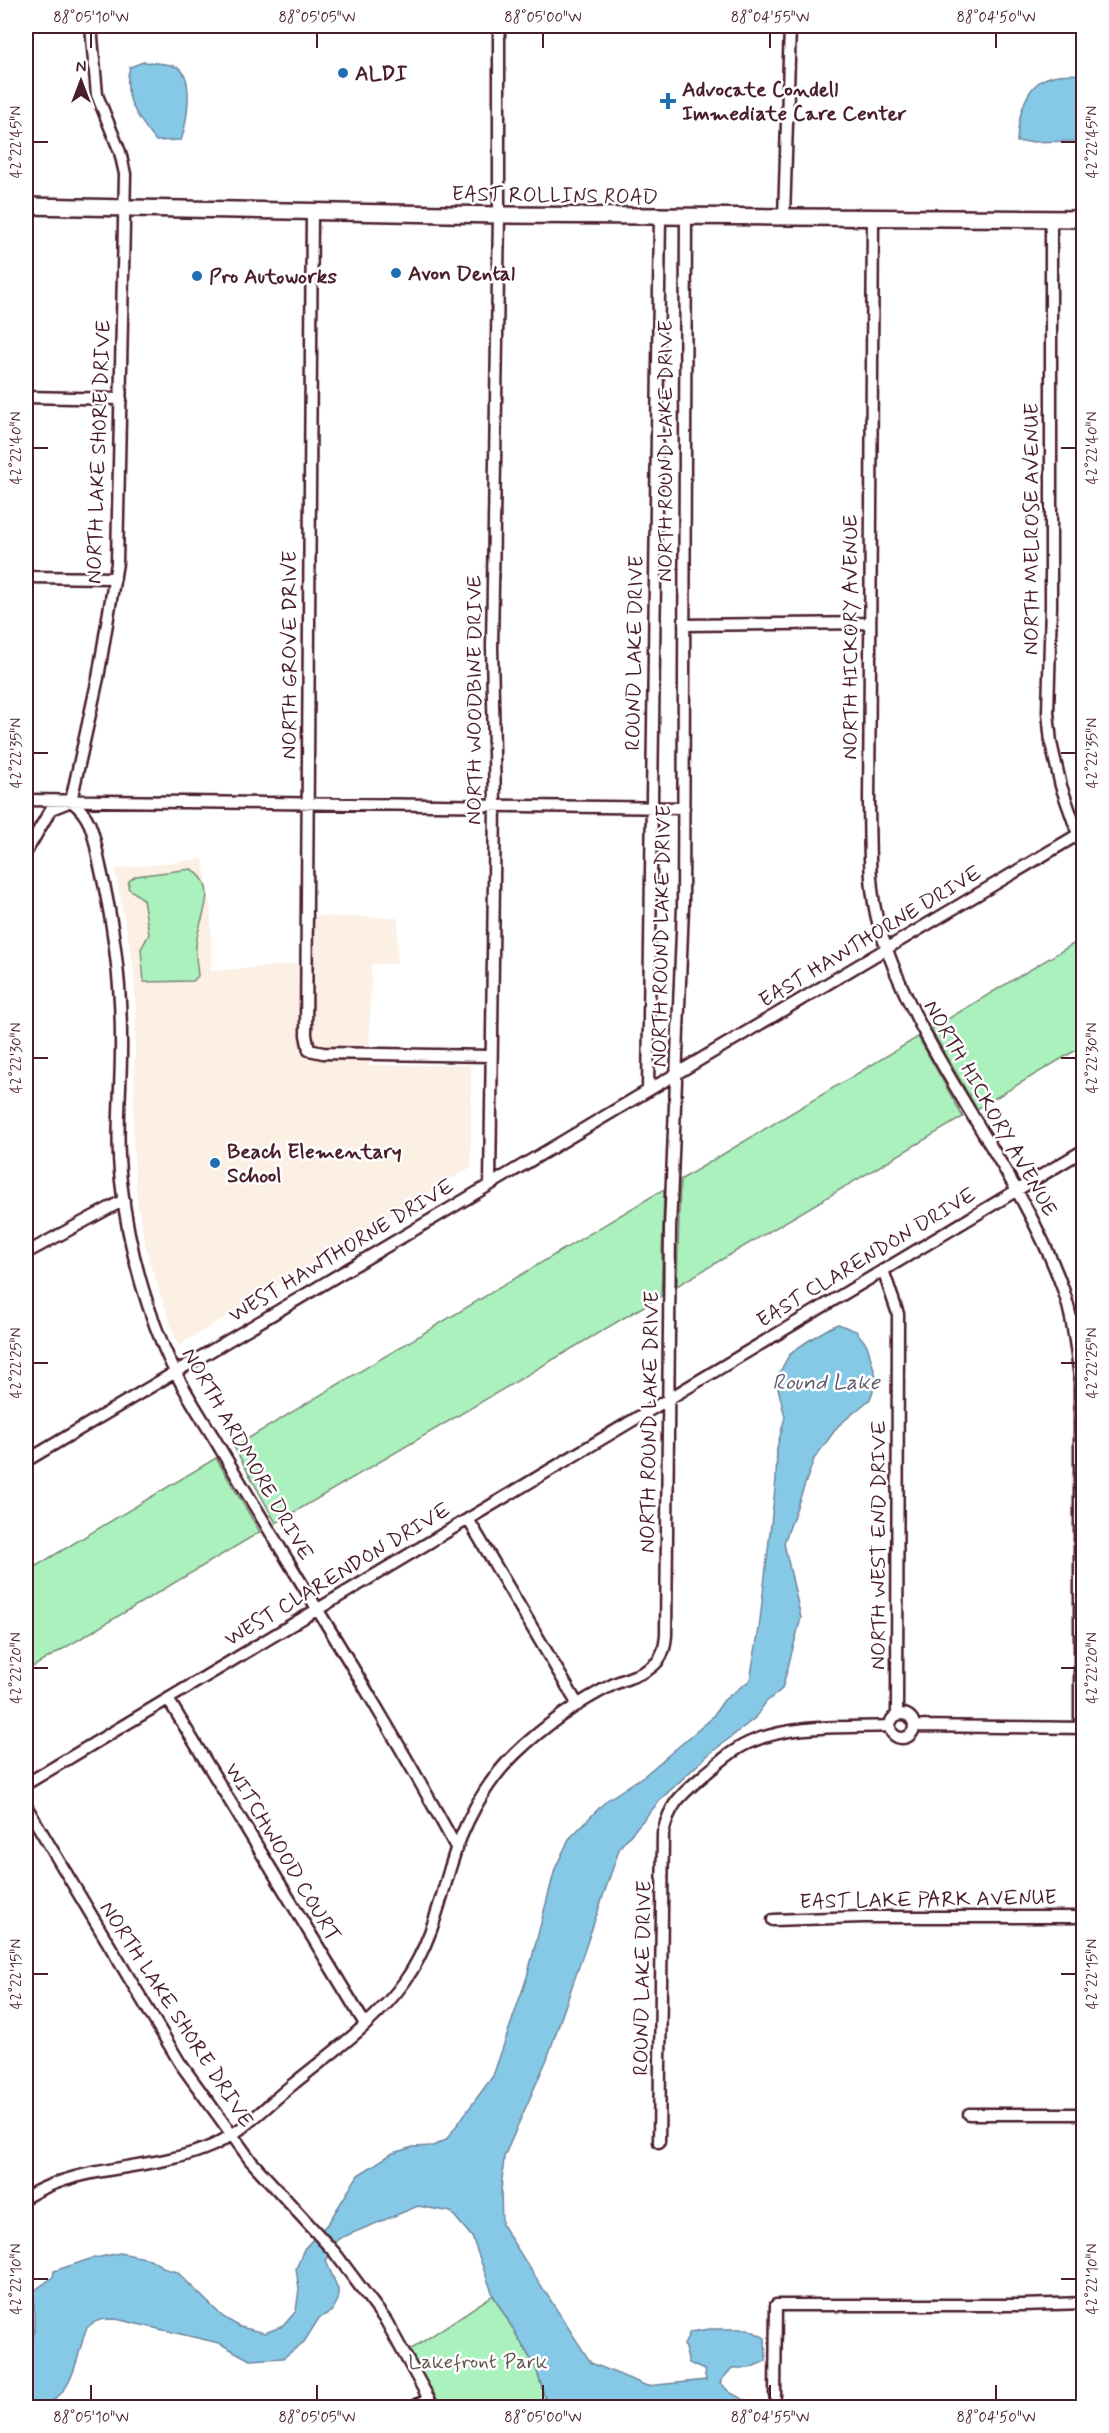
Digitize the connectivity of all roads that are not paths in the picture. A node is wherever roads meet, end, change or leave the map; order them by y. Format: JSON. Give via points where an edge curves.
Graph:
{"nodes":[{"id":1,"x":92,"y":26,"type":"edge"},
{"id":2,"x":499,"y":26,"type":"edge"},
{"id":3,"x":790,"y":26,"type":"edge"},
{"id":4,"x":26,"y":206,"type":"edge"},
{"id":5,"x":125,"y":209,"type":"junction"},
{"id":6,"x":312,"y":212,"type":"junction"},
{"id":7,"x":499,"y":215,"type":"junction"},
{"id":8,"x":660,"y":217,"type":"junction"},
{"id":9,"x":686,"y":217,"type":"junction"},
{"id":10,"x":784,"y":218,"type":"junction"},
{"id":11,"x":873,"y":219,"type":"junction"},
{"id":12,"x":1051,"y":219,"type":"junction"},
{"id":13,"x":1083,"y":219,"type":"edge"},
{"id":14,"x":26,"y":397,"type":"edge"},
{"id":15,"x":121,"y":399,"type":"junction"},
{"id":16,"x":26,"y":577,"type":"edge"},
{"id":17,"x":115,"y":578,"type":"junction"},
{"id":18,"x":870,"y":623,"type":"junction"},
{"id":19,"x":684,"y":625,"type":"junction"},
{"id":20,"x":26,"y":800,"type":"edge"},
{"id":21,"x":71,"y":801,"type":"junction"},
{"id":22,"x":307,"y":803,"type":"junction"},
{"id":23,"x":495,"y":805,"type":"junction"},
{"id":24,"x":652,"y":807,"type":"junction"},
{"id":25,"x":684,"y":807,"type":"junction"},
{"id":26,"x":1081,"y":833,"type":"edge"},
{"id":27,"x":26,"y":852,"type":"edge"},
{"id":28,"x":888,"y":948,"type":"junction"},
{"id":29,"x":490,"y":1056,"type":"junction"},
{"id":30,"x":677,"y":1073,"type":"junction"},
{"id":31,"x":648,"y":1090,"type":"junction"},
{"id":32,"x":1083,"y":1150,"type":"edge"},
{"id":33,"x":490,"y":1185,"type":"junction"},
{"id":34,"x":1016,"y":1190,"type":"junction"},
{"id":35,"x":124,"y":1200,"type":"junction"},
{"id":36,"x":26,"y":1253,"type":"edge"},
{"id":37,"x":883,"y":1270,"type":"junction"},
{"id":38,"x":176,"y":1372,"type":"junction"},
{"id":39,"x":669,"y":1398,"type":"junction"},
{"id":40,"x":26,"y":1461,"type":"edge"},
{"id":41,"x":468,"y":1519,"type":"junction"},
{"id":42,"x":317,"y":1609,"type":"junction"},
{"id":43,"x":168,"y":1699,"type":"junction"},
{"id":44,"x":578,"y":1705,"type":"junction"},
{"id":45,"x":897,"y":1715,"type":"junction"},
{"id":46,"x":890,"y":1726,"type":"junction"},
{"id":47,"x":914,"y":1726,"type":"junction"},
{"id":48,"x":1082,"y":1728,"type":"edge"},
{"id":49,"x":26,"y":1784,"type":"edge"},
{"id":50,"x":26,"y":1806,"type":"edge"},
{"id":51,"x":457,"y":1849,"type":"junction"},
{"id":52,"x":1083,"y":1917,"type":"edge"},
{"id":53,"x":773,"y":1920,"type":"dead end"},
{"id":54,"x":364,"y":2024,"type":"junction"},
{"id":55,"x":969,"y":2114,"type":"dead end"},
{"id":56,"x":1083,"y":2114,"type":"edge"},
{"id":57,"x":230,"y":2134,"type":"junction"},
{"id":58,"x":659,"y":2142,"type":"dead end"},
{"id":59,"x":26,"y":2193,"type":"edge"},
{"id":60,"x":1083,"y":2303,"type":"edge"},
{"id":61,"x":774,"y":2396,"type":"dead end"},
{"id":62,"x":431,"y":2403,"type":"edge"},
{"id":63,"x":412,"y":2408,"type":"edge"}],
"edges":[{"from":1,"to":5,"type":"street","name":"NORTH LAKE SHORE DRIVE","via":[[97,95],[120,152],[125,174]]},
{"from":2,"to":7,"type":"street","name":"NORTH WOODBINE DRIVE"},
{"from":3,"to":10,"type":"street"},
{"from":4,"to":5,"type":"main road","name":"EAST ROLLINS ROAD"},
{"from":5,"to":6,"type":"main road","name":"EAST ROLLINS ROAD"},
{"from":5,"to":15,"type":"street","name":"NORTH LAKE SHORE DRIVE"},
{"from":6,"to":7,"type":"main road","name":"EAST ROLLINS ROAD"},
{"from":6,"to":22,"type":"street","name":"NORTH GROVE DRIVE"},
{"from":7,"to":8,"type":"main road","name":"EAST ROLLINS ROAD"},
{"from":7,"to":23,"type":"street","name":"NORTH WOODBINE DRIVE","via":[[492,647]]},
{"from":8,"to":9,"type":"main road","name":"EAST ROLLINS ROAD"},
{"from":8,"to":24,"type":"street","name":"ROUND LAKE DRIVE"},
{"from":9,"to":10,"type":"main road","name":"EAST ROLLINS ROAD"},
{"from":9,"to":19,"type":"street","name":"NORTH ROUND LAKE DRIVE"},
{"from":10,"to":11,"type":"main road","name":"EAST ROLLINS ROAD"},
{"from":11,"to":12,"type":"main road","name":"EAST ROLLINS ROAD"},
{"from":11,"to":18,"type":"street","name":"NORTH HICKORY AVENUE"},
{"from":12,"to":13,"type":"main road","name":"EAST ROLLINS ROAD"},
{"from":12,"to":26,"type":"street","name":"NORTH MELROSE AVENUE","via":[[1048,712],[1061,786]]},
{"from":14,"to":15,"type":"street"},
{"from":15,"to":17,"type":"street","name":"NORTH LAKE SHORE DRIVE"},
{"from":16,"to":17,"type":"street"},
{"from":17,"to":21,"type":"street","name":"NORTH LAKE SHORE DRIVE","via":[[99,678]]},
{"from":18,"to":19,"type":"street"},
{"from":18,"to":28,"type":"street","name":"NORTH HICKORY AVENUE","via":[[868,804],[872,880],[879,925]]},
{"from":19,"to":25,"type":"street","name":"NORTH ROUND LAKE DRIVE"},
{"from":20,"to":21,"type":"street"},
{"from":21,"to":22,"type":"street"},
{"from":21,"to":27,"type":"street","via":[[51,810]]},
{"from":21,"to":35,"type":"street","name":"NORTH ARDMORE DRIVE","via":[[90,822],[119,982],[119,1132]]},
{"from":22,"to":23,"type":"street"},
{"from":22,"to":29,"type":"street","name":"NORTH GROVE DRIVE","via":[[309,1050]]},
{"from":23,"to":24,"type":"street"},
{"from":23,"to":29,"type":"street","name":"NORTH WOODBINE DRIVE"},
{"from":24,"to":25,"type":"street"},
{"from":24,"to":31,"type":"street","name":"ROUND LAKE DRIVE"},
{"from":25,"to":30,"type":"street","name":"NORTH ROUND LAKE DRIVE"},
{"from":26,"to":28,"type":"street","name":"EAST HAWTHORNE DRIVE"},
{"from":28,"to":30,"type":"street","name":"EAST HAWTHORNE DRIVE"},
{"from":28,"to":34,"type":"street","name":"NORTH HICKORY AVENUE","via":[[906,998],[944,1071]]},
{"from":29,"to":33,"type":"street","name":"NORTH WOODBINE DRIVE"},
{"from":30,"to":31,"type":"street","name":"WEST HAWTHORNE DRIVE"},
{"from":30,"to":39,"type":"street","name":"NORTH ROUND LAKE DRIVE","via":[[670,1229]]},
{"from":31,"to":33,"type":"street","name":"WEST HAWTHORNE DRIVE"},
{"from":32,"to":34,"type":"street","name":"EAST CLARENDON DRIVE"},
{"from":33,"to":38,"type":"street","name":"WEST HAWTHORNE DRIVE"},
{"from":34,"to":37,"type":"street","name":"EAST CLARENDON DRIVE"},
{"from":34,"to":48,"type":"street","name":"NORTH HICKORY AVENUE","via":[[1035,1220],[1064,1290],[1074,1328],[1080,1378]]},
{"from":35,"to":36,"type":"street"},
{"from":35,"to":38,"type":"street","name":"NORTH ARDMORE DRIVE","via":[[142,1290]]},
{"from":37,"to":39,"type":"street","name":"EAST CLARENDON DRIVE"},
{"from":37,"to":45,"type":"street","name":"NORTH WEST END DRIVE","via":[[898,1314]]},
{"from":38,"to":40,"type":"street","name":"WEST HAWTHORNE DRIVE"},
{"from":38,"to":42,"type":"street","name":"NORTH ARDMORE DRIVE"},
{"from":39,"to":41,"type":"street","name":"WEST CLARENDON DRIVE"},
{"from":39,"to":44,"type":"street","name":"NORTH ROUND LAKE DRIVE","via":[[666,1635],[661,1656],[648,1670]]},
{"from":41,"to":42,"type":"street","name":"WEST CLARENDON DRIVE"},
{"from":41,"to":44,"type":"street"},
{"from":42,"to":43,"type":"street","name":"WEST CLARENDON DRIVE"},
{"from":42,"to":51,"type":"street","name":"NORTH ARDMORE DRIVE"},
{"from":43,"to":49,"type":"street","name":"WEST CLARENDON DRIVE"},
{"from":43,"to":54,"type":"street","name":"WITCHWOOD COURT"},
{"from":44,"to":51,"type":"street","via":[[550,1723],[513,1756],[466,1824]]},
{"from":45,"to":46,"type":"street"},
{"from":45,"to":47,"type":"street","via":[[907,1715]]},
{"from":46,"to":47,"type":"street","via":[[893,1735],[902,1738],[910,1735]]},
{"from":46,"to":58,"type":"street","name":"ROUND LAKE DRIVE","via":[[801,1730],[751,1741],[729,1754],[677,1798],[667,1814],[663,1833]]},
{"from":47,"to":48,"type":"street"},
{"from":50,"to":57,"type":"street","name":"NORTH LAKE SHORE DRIVE","via":[[180,2063]]},
{"from":51,"to":54,"type":"street","via":[[423,1949],[406,1980]]},
{"from":52,"to":53,"type":"street","name":"EAST LAKE PARK AVENUE"},
{"from":54,"to":57,"type":"street"},
{"from":55,"to":56,"type":"street"},
{"from":57,"to":59,"type":"street","via":[[205,2149],[70,2178]]},
{"from":57,"to":62,"type":"street","name":"NORTH LAKE SHORE DRIVE","via":[[335,2253],[386,2321]]},
{"from":60,"to":61,"type":"street","via":[[776,2306]]},
{"from":62,"to":63,"type":"street"}]}
